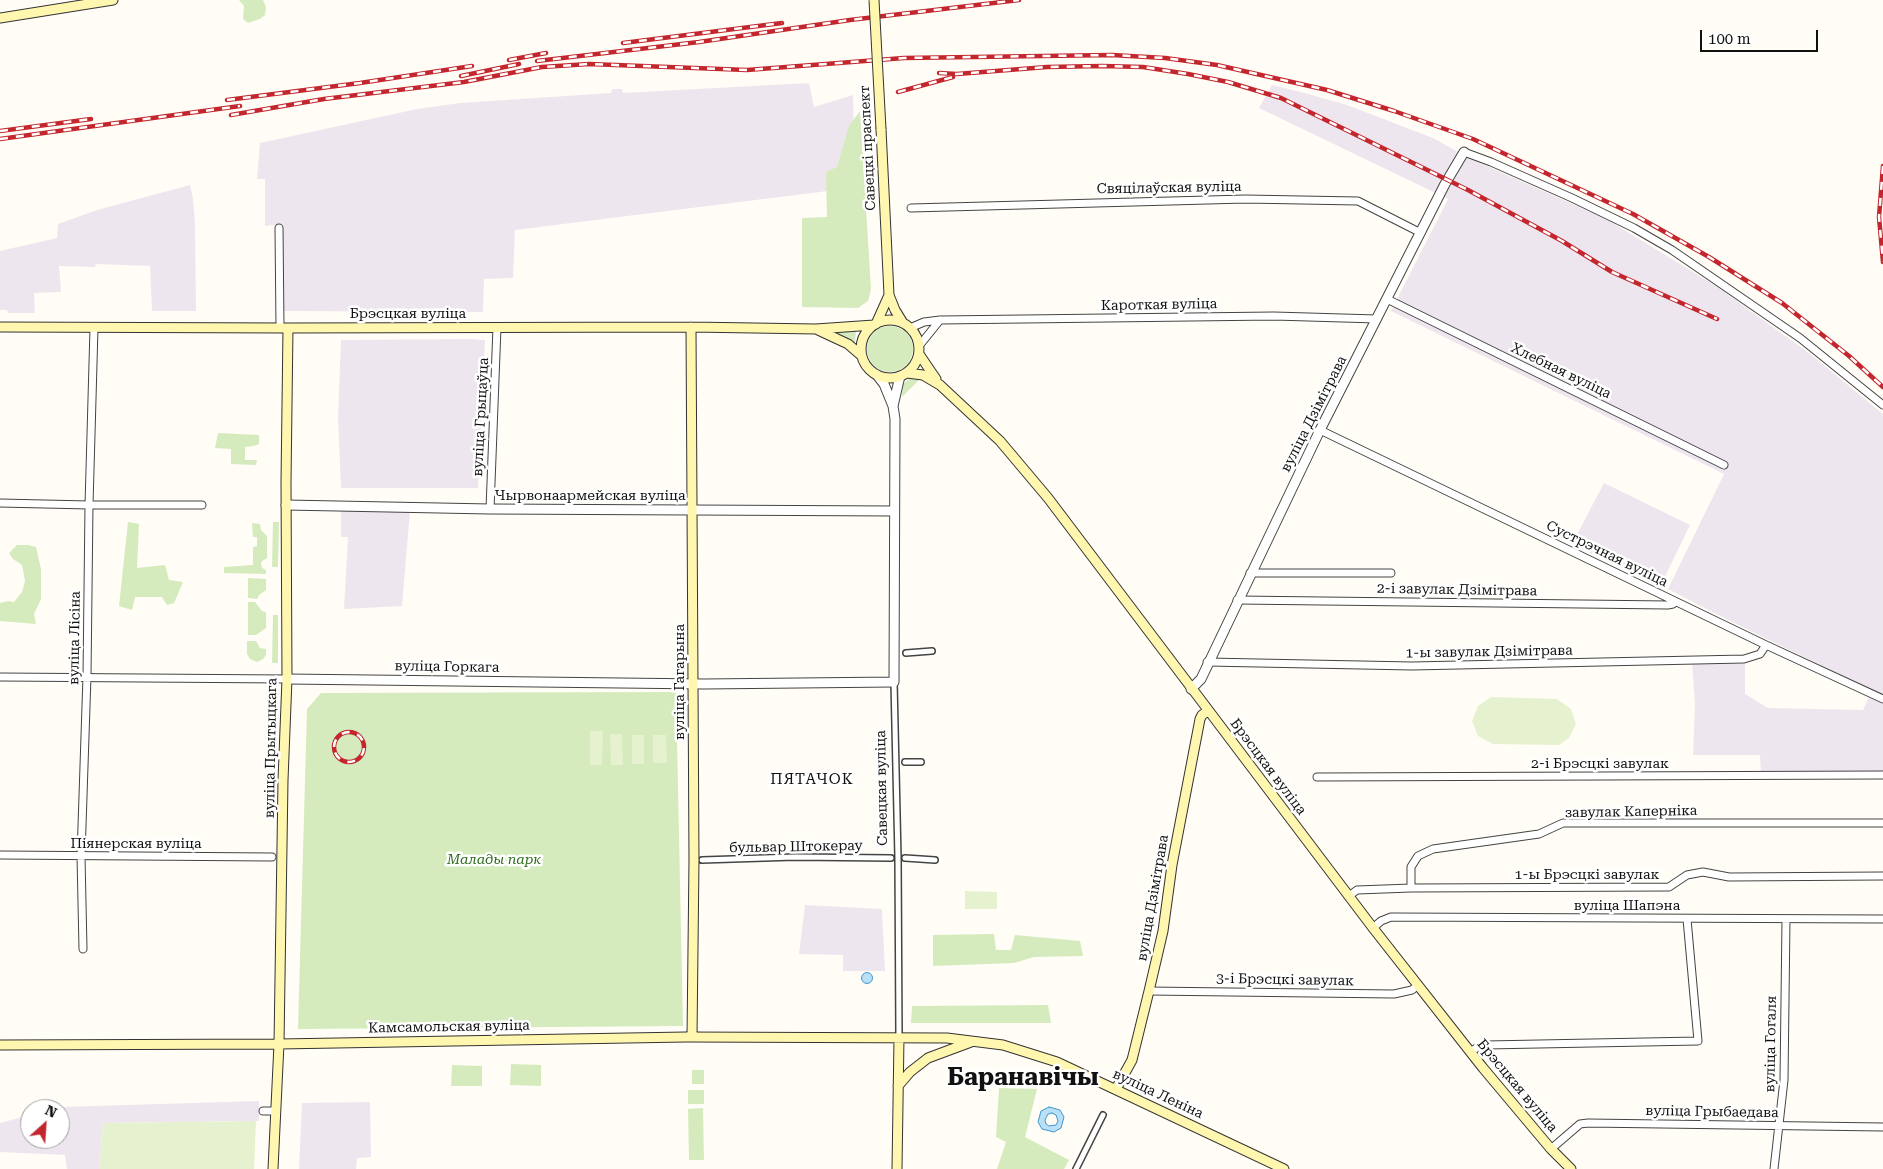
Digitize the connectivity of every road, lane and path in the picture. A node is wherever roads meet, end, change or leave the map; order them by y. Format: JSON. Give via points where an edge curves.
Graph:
{"nodes":[{"id":1,"x":112,"y":0,"type":"edge"},
{"id":2,"x":874,"y":0,"type":"edge"},
{"id":3,"x":88,"y":2,"type":"edge"},
{"id":4,"x":0,"y":18,"type":"edge"},
{"id":5,"x":1464,"y":152,"type":"joint"},
{"id":6,"x":911,"y":208,"type":"dead end"},
{"id":7,"x":279,"y":228,"type":"dead end"},
{"id":8,"x":1421,"y":232,"type":"junction"},
{"id":9,"x":889,"y":295,"type":"junction"},
{"id":10,"x":1387,"y":300,"type":"junction"},
{"id":11,"x":1377,"y":319,"type":"junction"},
{"id":12,"x":940,"y":320,"type":"junction"},
{"id":13,"x":875,"y":324,"type":"junction"},
{"id":14,"x":907,"y":325,"type":"junction"},
{"id":15,"x":0,"y":327,"type":"edge"},
{"id":16,"x":497,"y":327,"type":"junction"},
{"id":17,"x":692,"y":327,"type":"junction"},
{"id":18,"x":94,"y":328,"type":"junction"},
{"id":19,"x":284,"y":328,"type":"junction"},
{"id":20,"x":816,"y":329,"type":"junction"},
{"id":21,"x":919,"y":350,"type":"junction"},
{"id":22,"x":862,"y":356,"type":"junction"},
{"id":23,"x":904,"y":374,"type":"junction"},
{"id":24,"x":877,"y":375,"type":"junction"},
{"id":25,"x":940,"y":384,"type":"junction"},
{"id":26,"x":1883,"y":405,"type":"edge"},
{"id":27,"x":893,"y":406,"type":"junction"},
{"id":28,"x":1320,"y":430,"type":"junction"},
{"id":29,"x":1724,"y":465,"type":"dead end"},
{"id":30,"x":0,"y":502,"type":"edge"},
{"id":31,"x":89,"y":505,"type":"junction"},
{"id":32,"x":202,"y":505,"type":"dead end"},
{"id":33,"x":286,"y":505,"type":"junction"},
{"id":34,"x":490,"y":509,"type":"junction"},
{"id":35,"x":692,"y":510,"type":"junction"},
{"id":36,"x":894,"y":511,"type":"junction"},
{"id":37,"x":1250,"y":573,"type":"junction"},
{"id":38,"x":1391,"y":574,"type":"dead end"},
{"id":39,"x":1237,"y":600,"type":"junction"},
{"id":40,"x":1675,"y":601,"type":"junction"},
{"id":41,"x":1766,"y":645,"type":"junction"},
{"id":42,"x":932,"y":651,"type":"dead end"},
{"id":43,"x":906,"y":653,"type":"dead end"},
{"id":44,"x":1207,"y":662,"type":"junction"},
{"id":45,"x":87,"y":676,"type":"junction"},
{"id":46,"x":0,"y":677,"type":"edge"},
{"id":47,"x":287,"y":679,"type":"junction"},
{"id":48,"x":894,"y":682,"type":"junction"},
{"id":49,"x":694,"y":684,"type":"junction"},
{"id":50,"x":1191,"y":688,"type":"junction"},
{"id":51,"x":1883,"y":699,"type":"edge"},
{"id":52,"x":1208,"y":711,"type":"junction"},
{"id":53,"x":905,"y":762,"type":"dead end"},
{"id":54,"x":920,"y":762,"type":"dead end"},
{"id":55,"x":1883,"y":775,"type":"edge"},
{"id":56,"x":1317,"y":777,"type":"dead end"},
{"id":57,"x":1883,"y":823,"type":"edge"},
{"id":58,"x":0,"y":855,"type":"edge"},
{"id":59,"x":81,"y":856,"type":"junction"},
{"id":60,"x":272,"y":857,"type":"dead end"},
{"id":61,"x":891,"y":858,"type":"dead end"},
{"id":62,"x":905,"y":858,"type":"dead end"},
{"id":63,"x":702,"y":860,"type":"dead end"},
{"id":64,"x":934,"y":860,"type":"dead end"},
{"id":65,"x":1883,"y":876,"type":"edge"},
{"id":66,"x":1411,"y":888,"type":"junction"},
{"id":67,"x":1348,"y":896,"type":"junction"},
{"id":68,"x":1686,"y":919,"type":"junction"},
{"id":69,"x":1883,"y":919,"type":"edge"},
{"id":70,"x":1786,"y":920,"type":"junction"},
{"id":71,"x":1373,"y":928,"type":"junction"},
{"id":72,"x":83,"y":949,"type":"dead end"},
{"id":73,"x":1418,"y":985,"type":"junction"},
{"id":74,"x":1150,"y":991,"type":"junction"},
{"id":75,"x":692,"y":1038,"type":"junction"},
{"id":76,"x":899,"y":1038,"type":"junction"},
{"id":77,"x":977,"y":1041,"type":"junction"},
{"id":78,"x":279,"y":1044,"type":"junction"},
{"id":79,"x":0,"y":1045,"type":"edge"},
{"id":80,"x":1470,"y":1052,"type":"junction"},
{"id":81,"x":898,"y":1087,"type":"junction"},
{"id":82,"x":1116,"y":1090,"type":"junction"},
{"id":83,"x":263,"y":1111,"type":"dead end"},
{"id":84,"x":275,"y":1111,"type":"junction"},
{"id":85,"x":1103,"y":1115,"type":"dead end"},
{"id":86,"x":1780,"y":1126,"type":"junction"},
{"id":87,"x":1883,"y":1126,"type":"edge"},
{"id":88,"x":1551,"y":1149,"type":"junction"},
{"id":89,"x":272,"y":1169,"type":"edge"},
{"id":90,"x":897,"y":1169,"type":"edge"},
{"id":91,"x":1076,"y":1169,"type":"edge"},
{"id":92,"x":1284,"y":1169,"type":"edge"},
{"id":93,"x":1571,"y":1169,"type":"edge"},
{"id":94,"x":1774,"y":1169,"type":"edge"}],
"edges":[{"from":1,"to":3,"type":"main road"},
{"from":2,"to":9,"type":"main road","name":"Савецкі праспект","bridge":true},
{"from":3,"to":4,"type":"main road"},
{"from":5,"to":8,"type":"street","name":"вуліца Дзімітрава"},
{"from":5,"to":26,"type":"street","via":[[1572,198],[1672,250],[1800,338]]},
{"from":6,"to":8,"type":"street","name":"Свяцілаўская вуліца","via":[[1245,199],[1358,201]]},
{"from":7,"to":19,"type":"street","name":"вуліца Прытыцкага"},
{"from":8,"to":10,"type":"street","name":"вуліца Дзімітрава"},
{"from":9,"to":13,"type":"main road","name":"Савецкі праспект"},
{"from":9,"to":14,"type":"main road","name":"Савецкі праспект","via":[[895,310]]},
{"from":10,"to":11,"type":"street","name":"вуліца Дзімітрава"},
{"from":10,"to":29,"type":"street","name":"Хлебная вуліца"},
{"from":11,"to":12,"type":"street","name":"Кароткая вуліца","via":[[1274,316]]},
{"from":11,"to":28,"type":"street","name":"вуліца Дзімітрава"},
{"from":12,"to":14,"type":"street","name":"Кароткая вуліца"},
{"from":12,"to":21,"type":"street"},
{"from":13,"to":14,"type":"main road","via":[[890,320]]},
{"from":13,"to":20,"type":"main road","name":"Брэсцкая вуліца"},
{"from":13,"to":22,"type":"main road","via":[[863,339]]},
{"from":14,"to":21,"type":"main road","via":[[916,336]]},
{"from":15,"to":18,"type":"main road","name":"Брэсцкая вуліца"},
{"from":16,"to":17,"type":"main road","name":"Брэсцкая вуліца"},
{"from":16,"to":19,"type":"main road","name":"Брэсцкая вуліца"},
{"from":16,"to":34,"type":"street","name":"вуліца Грыцаўца"},
{"from":17,"to":20,"type":"main road","name":"Брэсцкая вуліца"},
{"from":17,"to":35,"type":"main road","name":"вуліца Гагарына"},
{"from":18,"to":19,"type":"main road","name":"Брэсцкая вуліца"},
{"from":18,"to":31,"type":"street","name":"вуліца Лісіна"},
{"from":19,"to":33,"type":"main road","name":"вуліца Прытыцкага"},
{"from":20,"to":22,"type":"main road","name":"Брэсцкая вуліца","via":[[848,344]]},
{"from":21,"to":23,"type":"main road","via":[[912,368]]},
{"from":21,"to":25,"type":"main road","name":"Брэсцкая вуліца"},
{"from":22,"to":24,"type":"main road"},
{"from":23,"to":24,"type":"main road","via":[[889,378]]},
{"from":23,"to":25,"type":"main road","name":"Брэсцкая вуліца","via":[[923,375]]},
{"from":23,"to":27,"type":"street","name":"Савецкая вуліца"},
{"from":24,"to":27,"type":"street","name":"Савецкая вуліца"},
{"from":25,"to":50,"type":"main road","name":"Брэсцкая вуліца","via":[[1000,441],[1048,498]]},
{"from":27,"to":36,"type":"street","name":"Савецкая вуліца"},
{"from":28,"to":37,"type":"street","name":"вуліца Дзімітрава"},
{"from":28,"to":40,"type":"street","name":"Сустрэчная вуліца"},
{"from":30,"to":31,"type":"street"},
{"from":31,"to":32,"type":"street"},
{"from":31,"to":45,"type":"street","name":"вуліца Лісіна"},
{"from":33,"to":34,"type":"street","name":"Чырвонаармейская вуліца"},
{"from":33,"to":47,"type":"main road","name":"вуліца Прытыцкага"},
{"from":34,"to":35,"type":"street","name":"Чырвонаармейская вуліца"},
{"from":35,"to":36,"type":"street","name":"Чырвонаармейская вуліца"},
{"from":35,"to":49,"type":"main road","name":"вуліца Гагарына"},
{"from":36,"to":48,"type":"street","name":"Савецкая вуліца"},
{"from":37,"to":38,"type":"street"},
{"from":37,"to":39,"type":"street","name":"вуліца Дзімітрава"},
{"from":39,"to":40,"type":"street","name":"2-і завулак Дзімітрава","via":[[1668,605]]},
{"from":39,"to":44,"type":"street","name":"вуліца Дзімітрава"},
{"from":40,"to":41,"type":"street","name":"Сустрэчная вуліца"},
{"from":41,"to":44,"type":"street","name":"1-ы завулак Дзімітрава","via":[[1760,654],[1744,659],[1412,666]]},
{"from":41,"to":51,"type":"street","name":"Сустрэчная вуліца"},
{"from":42,"to":43,"type":"street"},
{"from":44,"to":50,"type":"street","name":"вуліца Дзімітрава","via":[[1201,679]]},
{"from":45,"to":46,"type":"street","name":"вуліца Горкага"},
{"from":45,"to":47,"type":"street","name":"вуліца Горкага"},
{"from":45,"to":59,"type":"street","name":"вуліца Лісіна"},
{"from":47,"to":49,"type":"street","name":"вуліца Горкага"},
{"from":47,"to":78,"type":"main road","name":"вуліца Прытыцкага"},
{"from":48,"to":49,"type":"street","name":"вуліца Горкага"},
{"from":48,"to":76,"type":"street","name":"Савецкая вуліца"},
{"from":49,"to":75,"type":"main road","name":"вуліца Гагарына"},
{"from":50,"to":52,"type":"main road","name":"Брэсцкая вуліца"},
{"from":52,"to":67,"type":"main road","name":"Брэсцкая вуліца"},
{"from":52,"to":74,"type":"main road","name":"вуліца Дзімітрава","via":[[1200,719]]},
{"from":53,"to":54,"type":"street"},
{"from":55,"to":56,"type":"street","name":"2-і Брэсцкі завулак"},
{"from":57,"to":66,"type":"street","name":"завулак Каперніка","via":[[1562,824],[1539,834],[1433,849],[1418,856],[1411,867]]},
{"from":58,"to":59,"type":"street","name":"Піянерская вуліца"},
{"from":59,"to":60,"type":"street","name":"Піянерская вуліца"},
{"from":59,"to":72,"type":"street","name":"вуліца Лісіна"},
{"from":61,"to":63,"type":"street","name":"бульвар Штокерау"},
{"from":62,"to":64,"type":"street"},
{"from":65,"to":66,"type":"street","name":"1-ы Брэсцкі завулак","via":[[1729,877],[1703,872],[1687,876],[1669,887]]},
{"from":66,"to":67,"type":"street","name":"1-ы Брэсцкі завулак","via":[[1358,890]]},
{"from":67,"to":71,"type":"main road","name":"Брэсцкая вуліца"},
{"from":68,"to":70,"type":"street","name":"вуліца Шапэна"},
{"from":68,"to":71,"type":"street","name":"вуліца Шапэна","via":[[1391,918]]},
{"from":68,"to":80,"type":"street","via":[[1698,1041],[1486,1045]]},
{"from":69,"to":70,"type":"street","name":"вуліца Шапэна"},
{"from":70,"to":86,"type":"street","name":"вуліца Гогаля","via":[[1784,1080]]},
{"from":71,"to":73,"type":"main road","name":"Брэсцкая вуліца"},
{"from":73,"to":74,"type":"street","name":"3-і Брэсцкі завулак","via":[[1412,990],[1394,994]]},
{"from":73,"to":80,"type":"main road","name":"Брэсцкая вуліца"},
{"from":74,"to":82,"type":"main road","name":"вуліца Дзімітрава","via":[[1132,1060]]},
{"from":75,"to":76,"type":"main road","name":"Камсамольская вуліца"},
{"from":75,"to":78,"type":"main road","name":"Камсамольская вуліца"},
{"from":76,"to":77,"type":"main road","name":"вуліца Леніна"},
{"from":76,"to":81,"type":"main road","name":"Савецкая вуліца"},
{"from":77,"to":81,"type":"main road","via":[[928,1058]]},
{"from":77,"to":82,"type":"main road","name":"вуліца Леніна","via":[[1003,1045],[1057,1062]]},
{"from":78,"to":79,"type":"main road","name":"Камсамольская вуліца"},
{"from":78,"to":84,"type":"main road","name":"вуліца Прытыцкага"},
{"from":80,"to":88,"type":"main road","name":"Брэсцкая вуліца"},
{"from":81,"to":90,"type":"main road","name":"Савецкая вуліца"},
{"from":82,"to":92,"type":"main road","name":"вуліца Леніна"},
{"from":83,"to":84,"type":"street"},
{"from":84,"to":89,"type":"main road","name":"вуліца Прытыцкага"},
{"from":85,"to":91,"type":"street"},
{"from":86,"to":87,"type":"street","name":"вуліца Грыбаедава"},
{"from":86,"to":88,"type":"street","name":"вуліца Грыбаедава","via":[[1580,1124]]},
{"from":86,"to":94,"type":"street","name":"вуліца Гогаля"},
{"from":88,"to":93,"type":"main road","name":"Брэсцкая вуліца"}]}
